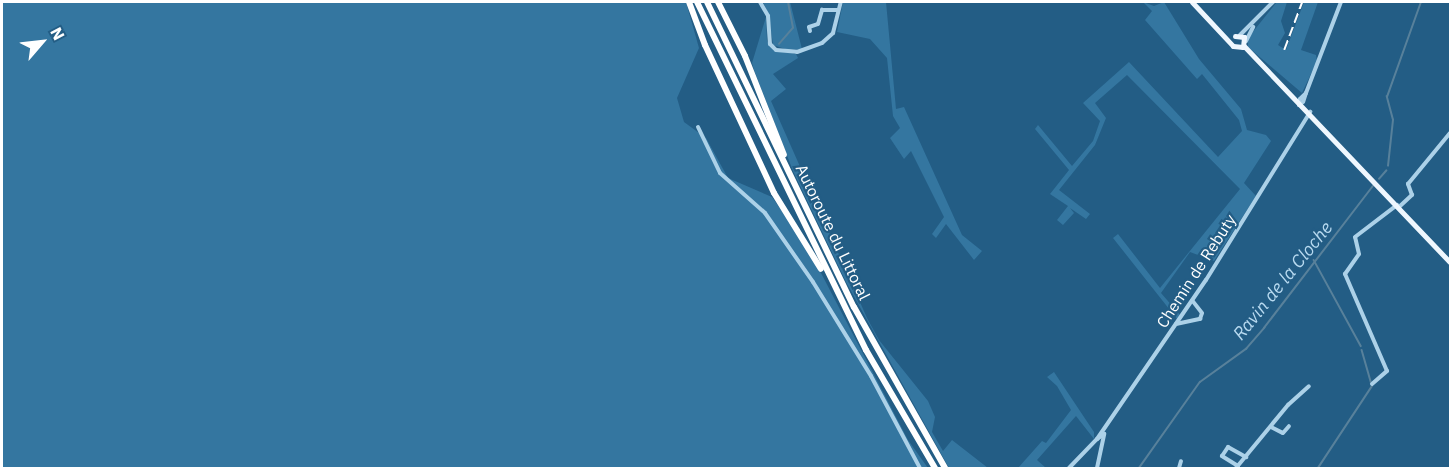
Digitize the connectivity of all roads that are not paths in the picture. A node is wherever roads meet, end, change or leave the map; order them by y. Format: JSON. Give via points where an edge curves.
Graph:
{"nodes":[{"id":1,"x":689,"y":2,"type":"edge"},
{"id":2,"x":697,"y":2,"type":"edge"},
{"id":3,"x":707,"y":2,"type":"edge"},
{"id":4,"x":718,"y":2,"type":"edge"},
{"id":5,"x":760,"y":2,"type":"edge"},
{"id":6,"x":841,"y":2,"type":"edge"},
{"id":7,"x":1194,"y":2,"type":"edge"},
{"id":8,"x":1274,"y":2,"type":"edge"},
{"id":9,"x":1341,"y":2,"type":"edge"},
{"id":10,"x":838,"y":10,"type":"junction"},
{"id":11,"x":1256,"y":21,"type":"junction"},
{"id":12,"x":810,"y":31,"type":"dead end"},
{"id":13,"x":1236,"y":37,"type":"junction"},
{"id":14,"x":1243,"y":45,"type":"junction"},
{"id":15,"x":1300,"y":103,"type":"junction"},
{"id":16,"x":1309,"y":113,"type":"junction"},
{"id":17,"x":698,"y":127,"type":"dead end"},
{"id":18,"x":1450,"y":133,"type":"edge"},
{"id":19,"x":1398,"y":206,"type":"junction"},
{"id":20,"x":825,"y":249,"type":"junction"},
{"id":21,"x":1450,"y":262,"type":"edge"},
{"id":22,"x":1192,"y":300,"type":"junction"},
{"id":23,"x":1176,"y":324,"type":"junction"},
{"id":24,"x":866,"y":350,"type":"junction"},
{"id":25,"x":1372,"y":384,"type":"dead end"},
{"id":26,"x":1310,"y":386,"type":"dead end"},
{"id":27,"x":1289,"y":426,"type":"dead end"},
{"id":28,"x":1270,"y":427,"type":"junction"},
{"id":29,"x":1105,"y":431,"type":"junction"},
{"id":30,"x":1246,"y":457,"type":"junction"},
{"id":31,"x":1181,"y":461,"type":"dead end"},
{"id":32,"x":1237,"y":467,"type":"edge"},
{"id":33,"x":920,"y":468,"type":"edge"},
{"id":34,"x":934,"y":468,"type":"edge"},
{"id":35,"x":945,"y":468,"type":"edge"},
{"id":36,"x":1069,"y":468,"type":"edge"},
{"id":37,"x":1097,"y":468,"type":"edge"},
{"id":38,"x":1179,"y":468,"type":"edge"}],
"edges":[{"from":1,"to":24,"type":"highway","via":[[774,193]]},
{"from":2,"to":24,"type":"highway","name":"Autoroute du Littoral"},
{"from":3,"to":20,"type":"highway","name":"Autoroute du Littoral"},
{"from":4,"to":20,"type":"highway","via":[[745,56]]},
{"from":5,"to":10,"type":"street","via":[[768,16],[770,44],[786,52],[805,51],[822,43],[833,33]]},
{"from":6,"to":10,"type":"street"},
{"from":7,"to":13,"type":"main road"},
{"from":8,"to":11,"type":"street"},
{"from":9,"to":15,"type":"street"},
{"from":10,"to":12,"type":"street","via":[[822,10],[818,24],[809,27]]},
{"from":11,"to":13,"type":"street"},
{"from":11,"to":14,"type":"street"},
{"from":13,"to":14,"type":"main road"},
{"from":13,"to":14,"type":"main road"},
{"from":14,"to":15,"type":"main road"},
{"from":15,"to":16,"type":"main road"},
{"from":16,"to":19,"type":"main road"},
{"from":16,"to":22,"type":"street","name":"Chemin de Rebuty"},
{"from":17,"to":33,"type":"street","via":[[720,173],[765,213],[813,282],[871,376],[897,432]]},
{"from":18,"to":19,"type":"street","via":[[1408,184],[1412,195]]},
{"from":19,"to":21,"type":"main road"},
{"from":19,"to":25,"type":"street","via":[[1355,237],[1359,254],[1345,274],[1387,371]]},
{"from":20,"to":35,"type":"highway","name":"Autoroute du Littoral","via":[[896,386]]},
{"from":22,"to":23,"type":"street","name":"Chemin de Rebuty"},
{"from":22,"to":23,"type":"street","via":[[1202,313],[1200,319]]},
{"from":23,"to":29,"type":"street","name":"Chemin de Rebuty"},
{"from":24,"to":34,"type":"highway","name":"Autoroute du Littoral"},
{"from":26,"to":28,"type":"street"},
{"from":27,"to":28,"type":"street","via":[[1283,433]]},
{"from":28,"to":30,"type":"street"},
{"from":29,"to":36,"type":"street","name":"Chemin de Rebuty"},
{"from":29,"to":37,"type":"street"},
{"from":30,"to":32,"type":"street"},
{"from":30,"to":32,"type":"street","via":[[1228,447],[1222,456]]},
{"from":31,"to":38,"type":"street"}]}
